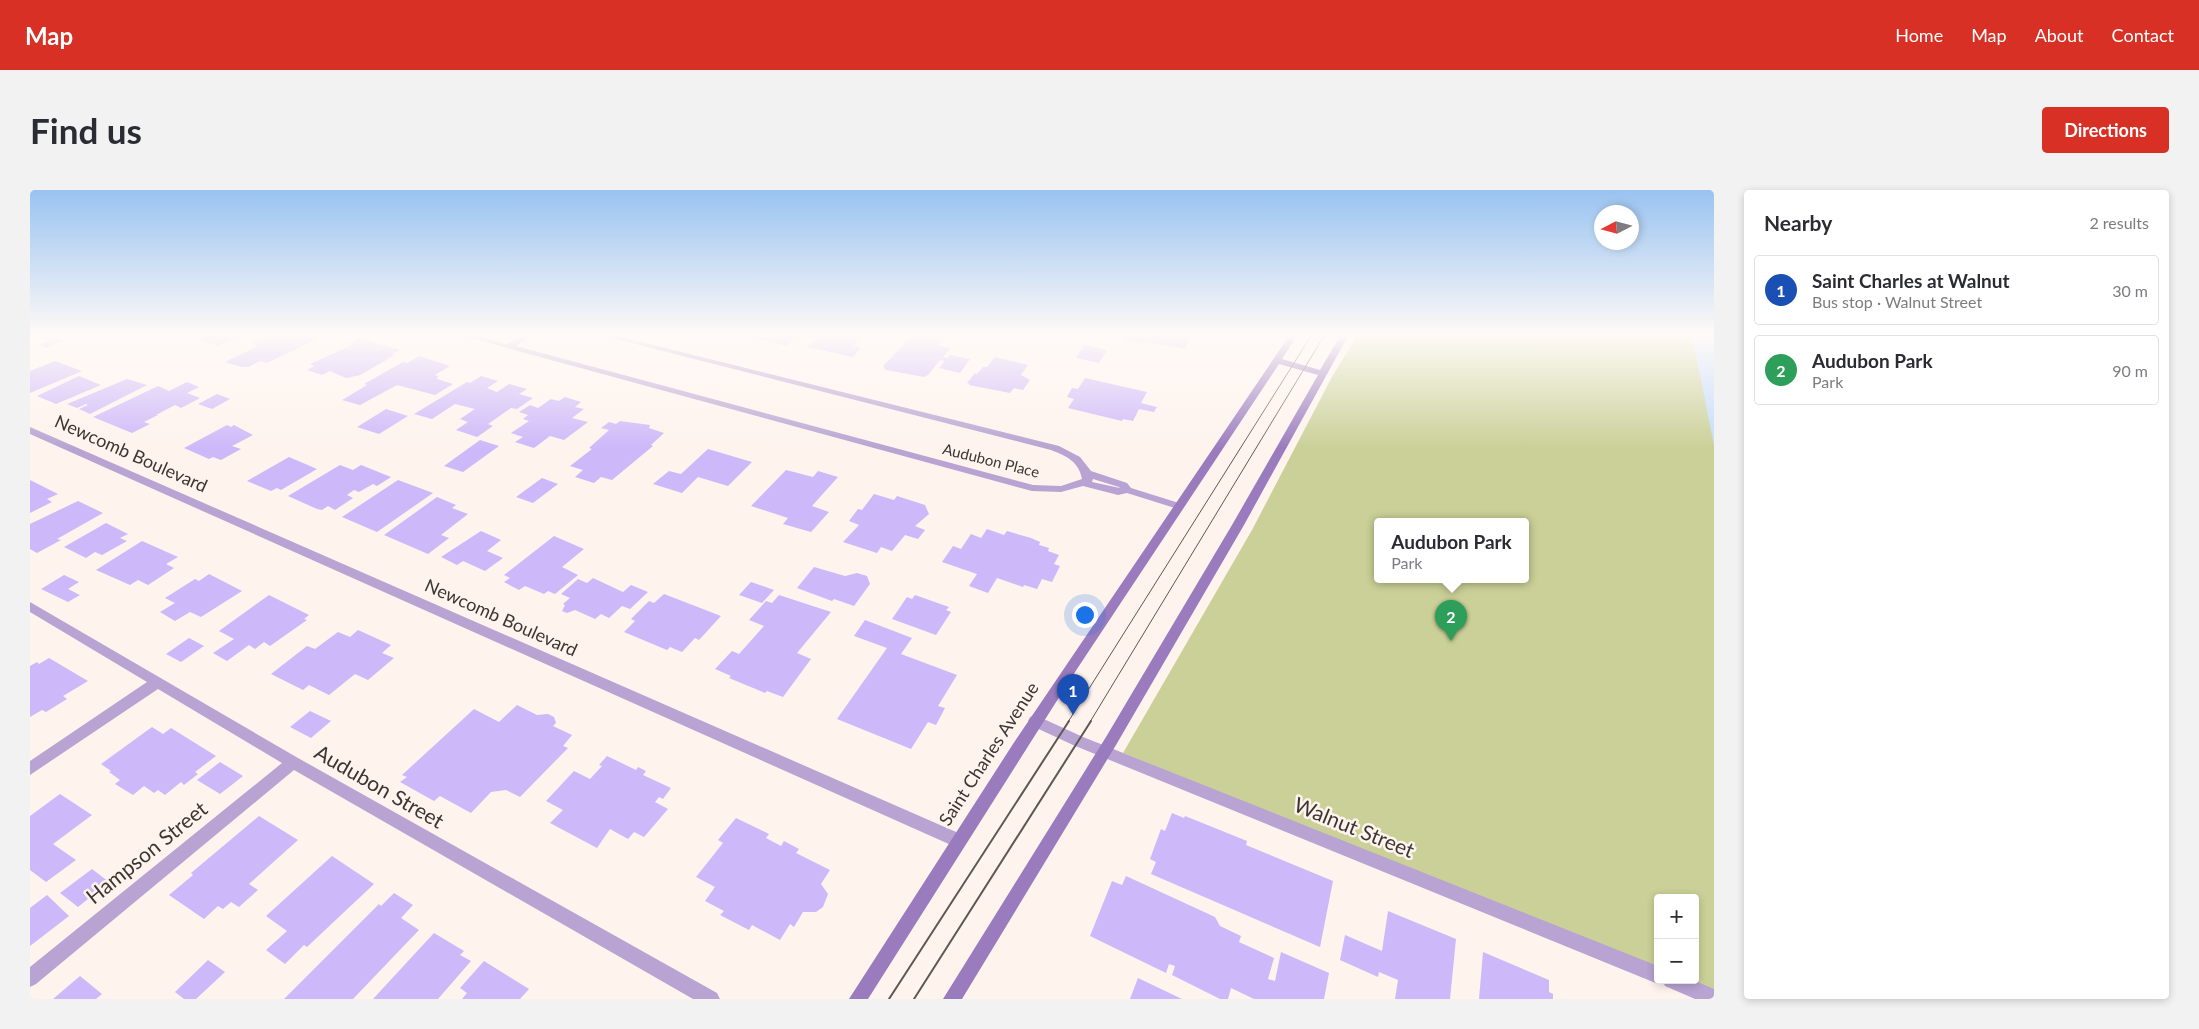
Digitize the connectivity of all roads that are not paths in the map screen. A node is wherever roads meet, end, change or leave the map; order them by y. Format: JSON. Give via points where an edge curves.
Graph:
{"nodes":[{"id":1,"x":1322,"y":373,"type":"edge"},
{"id":2,"x":608,"y":374,"type":"edge"},
{"id":3,"x":758,"y":374,"type":"edge"},
{"id":4,"x":1267,"y":374,"type":"edge"},
{"id":5,"x":30,"y":430,"type":"edge"},
{"id":6,"x":1085,"y":478,"type":"junction"},
{"id":7,"x":1178,"y":506,"type":"junction"},
{"id":8,"x":34,"y":613,"type":"edge"},
{"id":9,"x":158,"y":682,"type":"junction"},
{"id":10,"x":1035,"y":721,"type":"junction"},
{"id":11,"x":1105,"y":751,"type":"junction"},
{"id":12,"x":293,"y":762,"type":"junction"},
{"id":13,"x":30,"y":769,"type":"edge"},
{"id":14,"x":957,"y":840,"type":"junction"},
{"id":15,"x":1654,"y":973,"type":"edge"},
{"id":16,"x":30,"y":978,"type":"edge"},
{"id":17,"x":1681,"y":984,"type":"edge"},
{"id":18,"x":1714,"y":998,"type":"edge"},
{"id":19,"x":711,"y":999,"type":"edge"},
{"id":20,"x":858,"y":999,"type":"edge"},
{"id":21,"x":952,"y":999,"type":"edge"}],
"edges":[{"from":1,"to":11,"type":"main road","via":[[1238,525]]},
{"from":2,"to":6,"type":"street","name":"Audubon Place","via":[[1032,488],[1060,490]]},
{"from":3,"to":6,"type":"street","name":"Audubon Place","via":[[1054,448],[1079,460]]},
{"from":4,"to":7,"type":"main road","name":"Saint Charles Avenue"},
{"from":5,"to":14,"type":"street","name":"Newcomb Boulevard"},
{"from":6,"to":7,"type":"street","via":[[1118,492],[1126,490]]},
{"from":7,"to":10,"type":"main road","name":"Saint Charles Avenue"},
{"from":8,"to":9,"type":"street","name":"Audubon Street"},
{"from":9,"to":12,"type":"street","name":"Audubon Street"},
{"from":9,"to":13,"type":"street"},
{"from":10,"to":11,"type":"street","name":"Walnut Street"},
{"from":10,"to":14,"type":"main road","name":"Saint Charles Avenue"},
{"from":11,"to":15,"type":"street","name":"Walnut Street"},
{"from":11,"to":21,"type":"main road"},
{"from":12,"to":16,"type":"street","name":"Hampson Street"},
{"from":12,"to":19,"type":"street","name":"Audubon Street"},
{"from":14,"to":20,"type":"main road","name":"Saint Charles Avenue"},
{"from":17,"to":18,"type":"street"}]}
